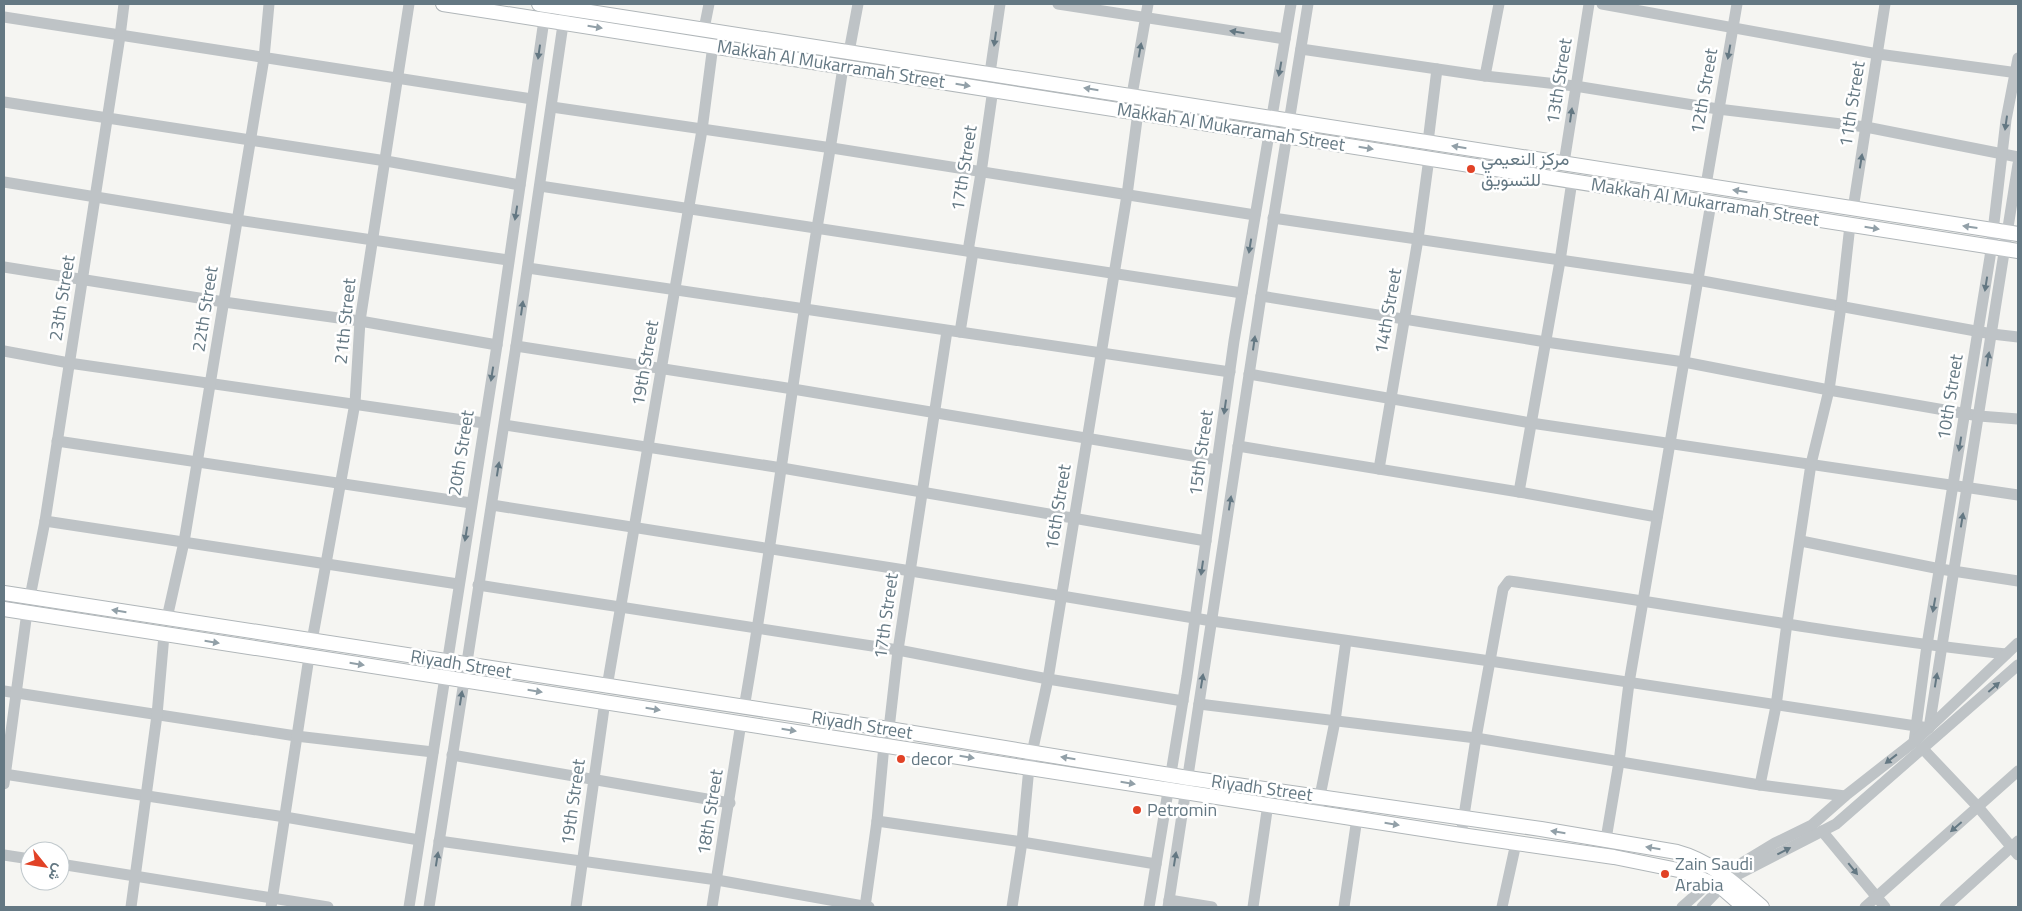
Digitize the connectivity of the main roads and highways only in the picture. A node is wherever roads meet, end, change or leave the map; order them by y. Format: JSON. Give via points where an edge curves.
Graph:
{"nodes":[{"id":1,"x":443,"y":4,"type":"edge"},
{"id":2,"x":544,"y":4,"type":"edge"},
{"id":3,"x":566,"y":6,"type":"edge"},
{"id":4,"x":2006,"y":232,"type":"edge"},
{"id":5,"x":2012,"y":250,"type":"edge"},
{"id":6,"x":4,"y":592,"type":"edge"},
{"id":7,"x":4,"y":609,"type":"edge"},
{"id":8,"x":1169,"y":782,"type":"junction"},
{"id":9,"x":1186,"y":785,"type":"junction"},
{"id":10,"x":1721,"y":881,"type":"junction"},
{"id":11,"x":1744,"y":907,"type":"edge"},
{"id":12,"x":1762,"y":907,"type":"edge"}],
"edges":[{"from":1,"to":5,"type":"main road","name":"Makkah Al Mukarramah Street","one_way":true},
{"from":2,"to":3,"type":"main road","name":"Makkah Al Mukarramah Street"},
{"from":4,"to":3,"type":"main road","name":"Makkah Al Mukarramah Street","one_way":true},
{"from":8,"to":6,"type":"main road","name":"Riyadh Street","one_way":true,"via":[[1032,752]]},
{"from":7,"to":8,"type":"main road","name":"Riyadh Street","one_way":true,"via":[[1029,767]]},
{"from":8,"to":9,"type":"main road","name":"Riyadh Street"},
{"from":9,"to":10,"type":"main road","name":"Riyadh Street","one_way":true,"via":[[1268,804],[1614,857]]},
{"from":10,"to":9,"type":"main road","name":"Riyadh Street","one_way":true,"via":[[1693,856],[1606,839],[1284,791]]},
{"from":10,"to":11,"type":"main road","name":"Riyadh Street"},
{"from":10,"to":12,"type":"main road","name":"Riyadh Street"}]}
